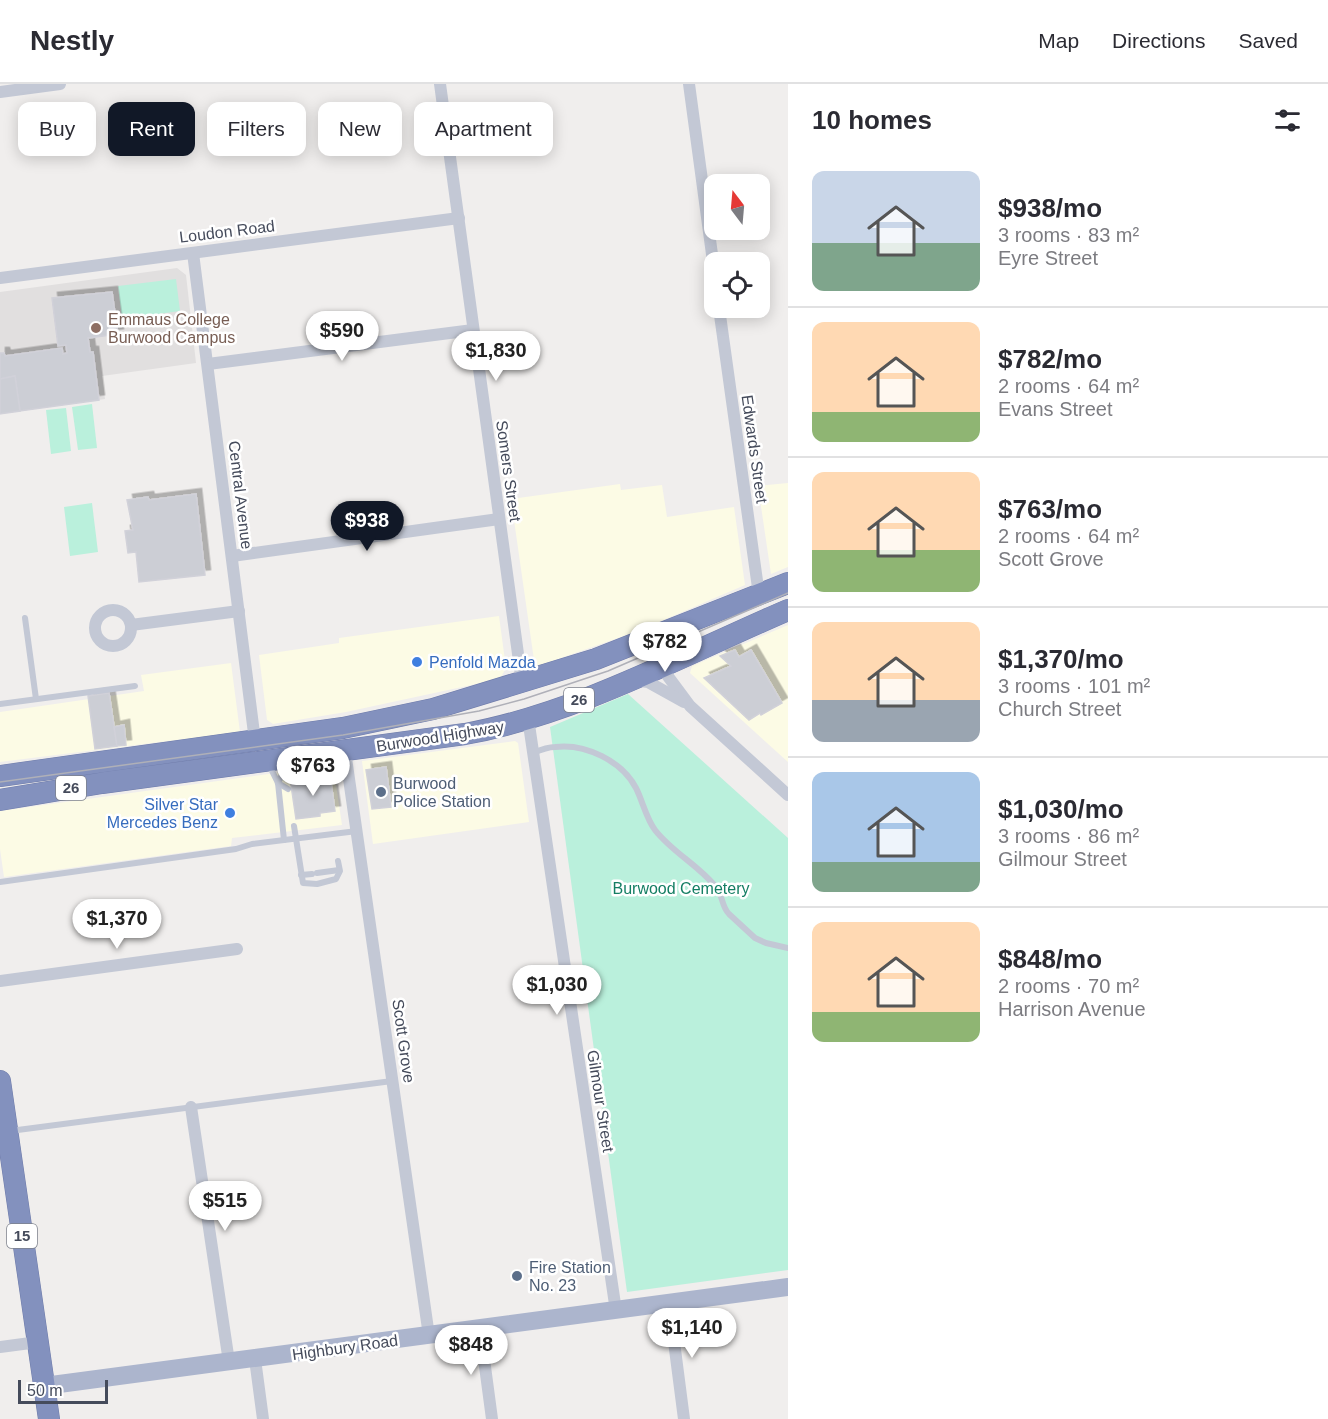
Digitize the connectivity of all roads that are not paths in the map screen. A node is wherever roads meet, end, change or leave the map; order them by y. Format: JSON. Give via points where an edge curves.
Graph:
{"nodes":[{"id":1,"x":60,"y":84,"type":"edge"},
{"id":2,"x":440,"y":84,"type":"edge"},
{"id":3,"x":688,"y":84,"type":"edge"},
{"id":4,"x":0,"y":92,"type":"edge"},
{"id":5,"x":459,"y":218,"type":"junction"},
{"id":6,"x":712,"y":252,"type":"edge"},
{"id":7,"x":193,"y":253,"type":"junction"},
{"id":8,"x":0,"y":278,"type":"edge"},
{"id":9,"x":720,"y":318,"type":"edge"},
{"id":10,"x":473,"y":330,"type":"junction"},
{"id":11,"x":208,"y":364,"type":"junction"},
{"id":12,"x":499,"y":519,"type":"junction"},
{"id":13,"x":232,"y":556,"type":"junction"},
{"id":14,"x":788,"y":583,"type":"edge"},
{"id":15,"x":759,"y":596,"type":"junction"},
{"id":16,"x":788,"y":609,"type":"edge"},
{"id":17,"x":239,"y":611,"type":"junction"},
{"id":18,"x":25,"y":618,"type":"dead end"},
{"id":19,"x":763,"y":620,"type":"junction"},
{"id":20,"x":131,"y":625,"type":"dead end"},
{"id":21,"x":596,"y":659,"type":"junction"},
{"id":22,"x":660,"y":667,"type":"junction"},
{"id":23,"x":630,"y":680,"type":"junction"},
{"id":24,"x":522,"y":683,"type":"junction"},
{"id":25,"x":135,"y":686,"type":"dead end"},
{"id":26,"x":36,"y":699,"type":"junction"},
{"id":27,"x":0,"y":704,"type":"edge"},
{"id":28,"x":690,"y":705,"type":"junction"},
{"id":29,"x":528,"y":718,"type":"junction"},
{"id":30,"x":343,"y":728,"type":"junction"},
{"id":31,"x":255,"y":741,"type":"junction"},
{"id":32,"x":345,"y":751,"type":"junction"},
{"id":33,"x":532,"y":753,"type":"junction"},
{"id":34,"x":290,"y":759,"type":"junction"},
{"id":35,"x":262,"y":763,"type":"junction"},
{"id":36,"x":0,"y":776,"type":"edge"},
{"id":37,"x":278,"y":783,"type":"junction"},
{"id":38,"x":288,"y":789,"type":"dead end"},
{"id":39,"x":788,"y":795,"type":"edge"},
{"id":40,"x":0,"y":800,"type":"edge"},
{"id":41,"x":294,"y":826,"type":"dead end"},
{"id":42,"x":357,"y":831,"type":"junction"},
{"id":43,"x":296,"y":838,"type":"junction"},
{"id":44,"x":284,"y":840,"type":"junction"},
{"id":45,"x":338,"y":861,"type":"dead end"},
{"id":46,"x":339,"y":870,"type":"junction"},
{"id":47,"x":301,"y":876,"type":"junction"},
{"id":48,"x":0,"y":882,"type":"edge"},
{"id":49,"x":788,"y":948,"type":"edge"},
{"id":50,"x":237,"y":949,"type":"dead end"},
{"id":51,"x":0,"y":981,"type":"edge"},
{"id":52,"x":393,"y":1080,"type":"junction"},
{"id":53,"x":0,"y":1081,"type":"edge"},
{"id":54,"x":1,"y":1102,"type":"edge"},
{"id":55,"x":191,"y":1107,"type":"junction"},
{"id":56,"x":7,"y":1131,"type":"junction"},
{"id":57,"x":788,"y":1287,"type":"edge"},
{"id":58,"x":669,"y":1303,"type":"junction"},
{"id":59,"x":616,"y":1311,"type":"junction"},
{"id":60,"x":480,"y":1329,"type":"junction"},
{"id":61,"x":429,"y":1336,"type":"junction"},
{"id":62,"x":38,"y":1342,"type":"junction"},
{"id":63,"x":0,"y":1347,"type":"edge"},
{"id":64,"x":255,"y":1359,"type":"junction"},
{"id":65,"x":229,"y":1362,"type":"junction"},
{"id":66,"x":44,"y":1386,"type":"junction"},
{"id":67,"x":49,"y":1419,"type":"edge"},
{"id":68,"x":263,"y":1419,"type":"edge"},
{"id":69,"x":492,"y":1419,"type":"edge"},
{"id":70,"x":684,"y":1419,"type":"edge"}],
"edges":[{"from":1,"to":4,"type":"street"},
{"from":2,"to":5,"type":"street","name":"Somers Street"},
{"from":3,"to":6,"type":"street"},
{"from":5,"to":7,"type":"street","name":"Loudon Road"},
{"from":5,"to":10,"type":"street","name":"Somers Street"},
{"from":7,"to":8,"type":"street","name":"Loudon Road"},
{"from":7,"to":11,"type":"street","name":"Central Avenue"},
{"from":9,"to":15,"type":"street","name":"Edwards Street"},
{"from":10,"to":11,"type":"street"},
{"from":10,"to":12,"type":"street","name":"Somers Street"},
{"from":11,"to":13,"type":"street","name":"Central Avenue"},
{"from":12,"to":13,"type":"street"},
{"from":12,"to":24,"type":"street","name":"Somers Street"},
{"from":13,"to":17,"type":"street","name":"Central Avenue"},
{"from":14,"to":15,"type":"highway","name":"Burwood Highway","number":"26"},
{"from":15,"to":19,"type":"highway"},
{"from":15,"to":21,"type":"highway","name":"Burwood Highway","number":"26"},
{"from":16,"to":19,"type":"highway","name":"Burwood Highway","number":"26"},
{"from":17,"to":20,"type":"street"},
{"from":17,"to":31,"type":"street","name":"Central Avenue"},
{"from":18,"to":26,"type":"lane"},
{"from":19,"to":22,"type":"highway","name":"Burwood Highway","number":"26"},
{"from":21,"to":22,"type":"highway","via":[[635,657]]},
{"from":21,"to":24,"type":"highway","name":"Burwood Highway","number":"26"},
{"from":22,"to":23,"type":"highway","name":"Burwood Highway","number":"26"},
{"from":22,"to":28,"type":"street"},
{"from":23,"to":28,"type":"street","via":[[648,682]]},
{"from":23,"to":29,"type":"highway","name":"Burwood Highway","number":"26"},
{"from":24,"to":29,"type":"highway"},
{"from":24,"to":30,"type":"highway","name":"Burwood Highway","number":"26","via":[[433,709]]},
{"from":25,"to":26,"type":"lane"},
{"from":26,"to":27,"type":"lane"},
{"from":28,"to":39,"type":"street"},
{"from":29,"to":32,"type":"highway","name":"Burwood Highway","number":"26","via":[[493,729]]},
{"from":29,"to":33,"type":"street","name":"Gilmour Street"},
{"from":30,"to":31,"type":"highway","name":"Burwood Highway","number":"26"},
{"from":30,"to":32,"type":"highway"},
{"from":31,"to":35,"type":"highway"},
{"from":31,"to":36,"type":"highway","name":"Burwood Highway","number":"26"},
{"from":32,"to":34,"type":"highway","name":"Burwood Highway","number":"26"},
{"from":32,"to":42,"type":"street","name":"Scott Grove"},
{"from":33,"to":49,"type":"lane","via":[[567,747],[593,752],[616,766],[635,786],[656,832],[715,885],[725,910],[755,938]]},
{"from":33,"to":59,"type":"street","name":"Gilmour Street"},
{"from":34,"to":35,"type":"highway","name":"Burwood Highway","number":"26"},
{"from":34,"to":37,"type":"lane"},
{"from":35,"to":37,"type":"lane"},
{"from":35,"to":40,"type":"highway","name":"Burwood Highway","number":"26"},
{"from":37,"to":38,"type":"lane"},
{"from":37,"to":44,"type":"lane"},
{"from":41,"to":43,"type":"lane"},
{"from":42,"to":43,"type":"lane"},
{"from":42,"to":52,"type":"street","name":"Scott Grove"},
{"from":43,"to":44,"type":"lane"},
{"from":43,"to":47,"type":"lane"},
{"from":44,"to":48,"type":"lane"},
{"from":45,"to":46,"type":"lane"},
{"from":46,"to":47,"type":"lane"},
{"from":46,"to":47,"type":"lane","via":[[336,879],[317,884],[303,883]]},
{"from":50,"to":51,"type":"street"},
{"from":52,"to":55,"type":"lane"},
{"from":52,"to":61,"type":"street","name":"Scott Grove"},
{"from":53,"to":54,"type":"highway","number":"15"},
{"from":54,"to":56,"type":"highway","number":"15"},
{"from":55,"to":56,"type":"lane"},
{"from":55,"to":65,"type":"street"},
{"from":56,"to":62,"type":"highway","number":"15"},
{"from":57,"to":58,"type":"main road","name":"Highbury Road"},
{"from":58,"to":59,"type":"main road","name":"Highbury Road"},
{"from":58,"to":70,"type":"street"},
{"from":59,"to":60,"type":"main road","name":"Highbury Road"},
{"from":60,"to":61,"type":"main road","name":"Highbury Road"},
{"from":60,"to":69,"type":"street"},
{"from":61,"to":64,"type":"main road","name":"Highbury Road"},
{"from":62,"to":63,"type":"street"},
{"from":62,"to":66,"type":"highway","number":"15"},
{"from":64,"to":65,"type":"main road","name":"Highbury Road"},
{"from":64,"to":68,"type":"street"},
{"from":65,"to":66,"type":"main road","name":"Highbury Road"},
{"from":66,"to":67,"type":"highway","number":"15"}]}
